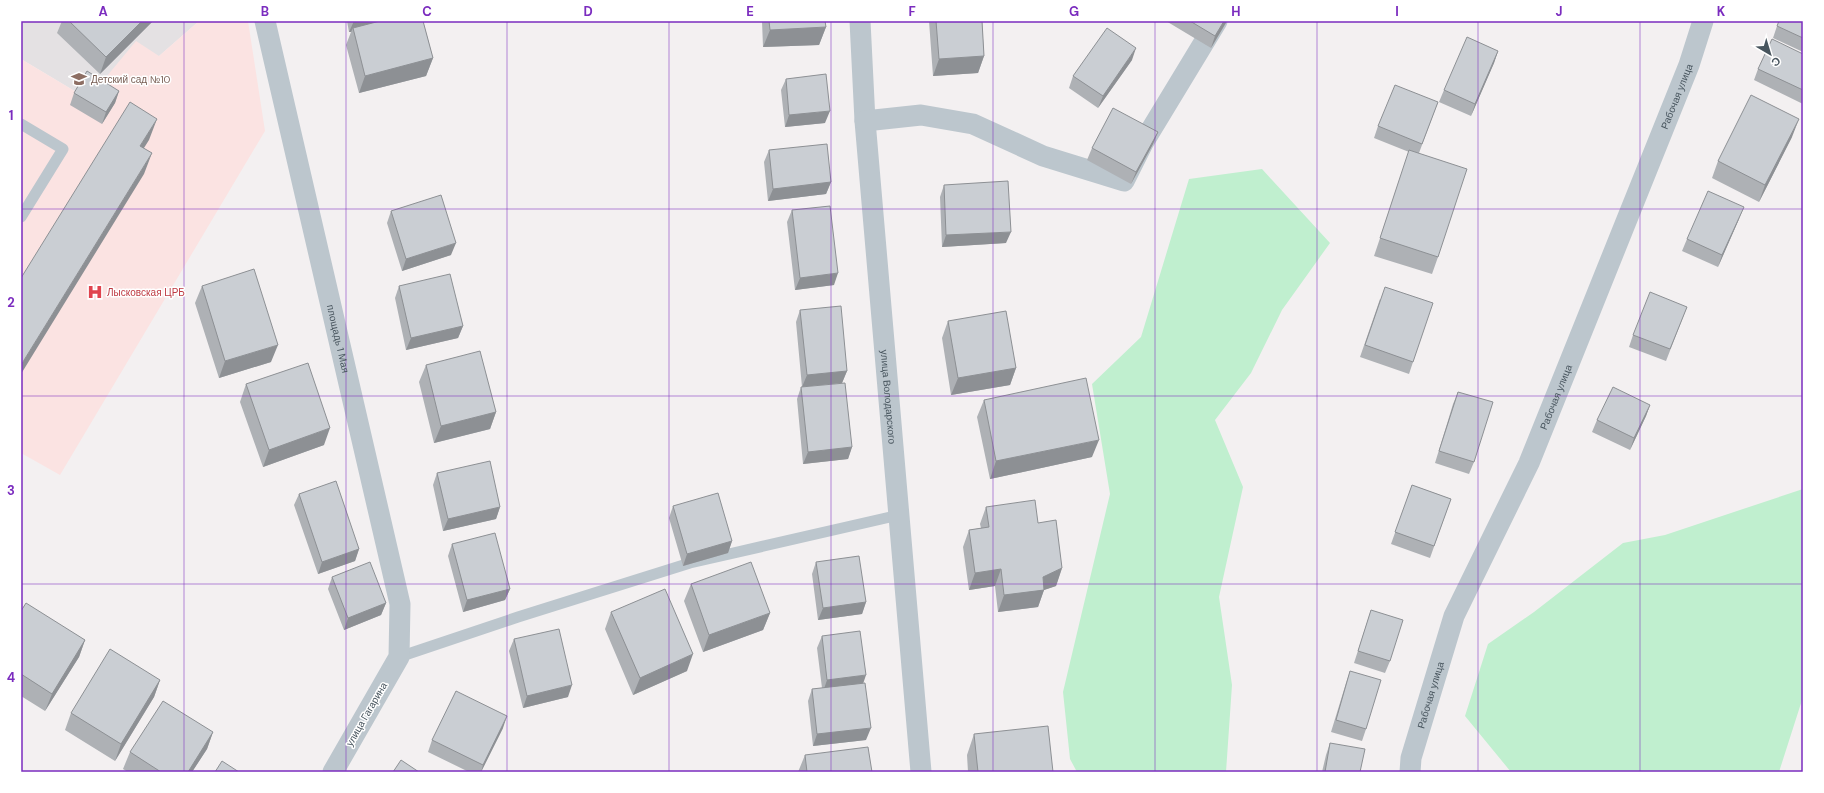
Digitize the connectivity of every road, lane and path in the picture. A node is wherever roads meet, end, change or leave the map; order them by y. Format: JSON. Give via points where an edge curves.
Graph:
{"nodes":[{"id":1,"x":265,"y":21,"type":"edge"},
{"id":2,"x":860,"y":21,"type":"edge"},
{"id":3,"x":1218,"y":21,"type":"edge"},
{"id":4,"x":1703,"y":21,"type":"edge"},
{"id":5,"x":865,"y":121,"type":"junction"},
{"id":6,"x":21,"y":124,"type":"edge"},
{"id":7,"x":21,"y":217,"type":"edge"},
{"id":8,"x":899,"y":515,"type":"junction"},
{"id":9,"x":399,"y":657,"type":"junction"},
{"id":10,"x":333,"y":772,"type":"edge"},
{"id":11,"x":921,"y":772,"type":"edge"},
{"id":12,"x":1410,"y":772,"type":"edge"}],
"edges":[{"from":1,"to":9,"type":"street","name":"площадь 1 Мая","via":[[400,604]]},
{"from":2,"to":5,"type":"street","name":"улица Володарского"},
{"from":3,"to":5,"type":"street","via":[[1143,142],[1124,181],[1043,156],[973,124],[921,115]]},
{"from":4,"to":12,"type":"street","name":"Рабочая улица","via":[[1689,65],[1529,463],[1454,616],[1411,758]]},
{"from":5,"to":8,"type":"street","name":"улица Володарского"},
{"from":6,"to":7,"type":"lane","via":[[63,150]]},
{"from":8,"to":9,"type":"lane","via":[[690,563]]},
{"from":8,"to":11,"type":"street","name":"улица Володарского"},
{"from":9,"to":10,"type":"street","name":"улица Гагарина"}]}
